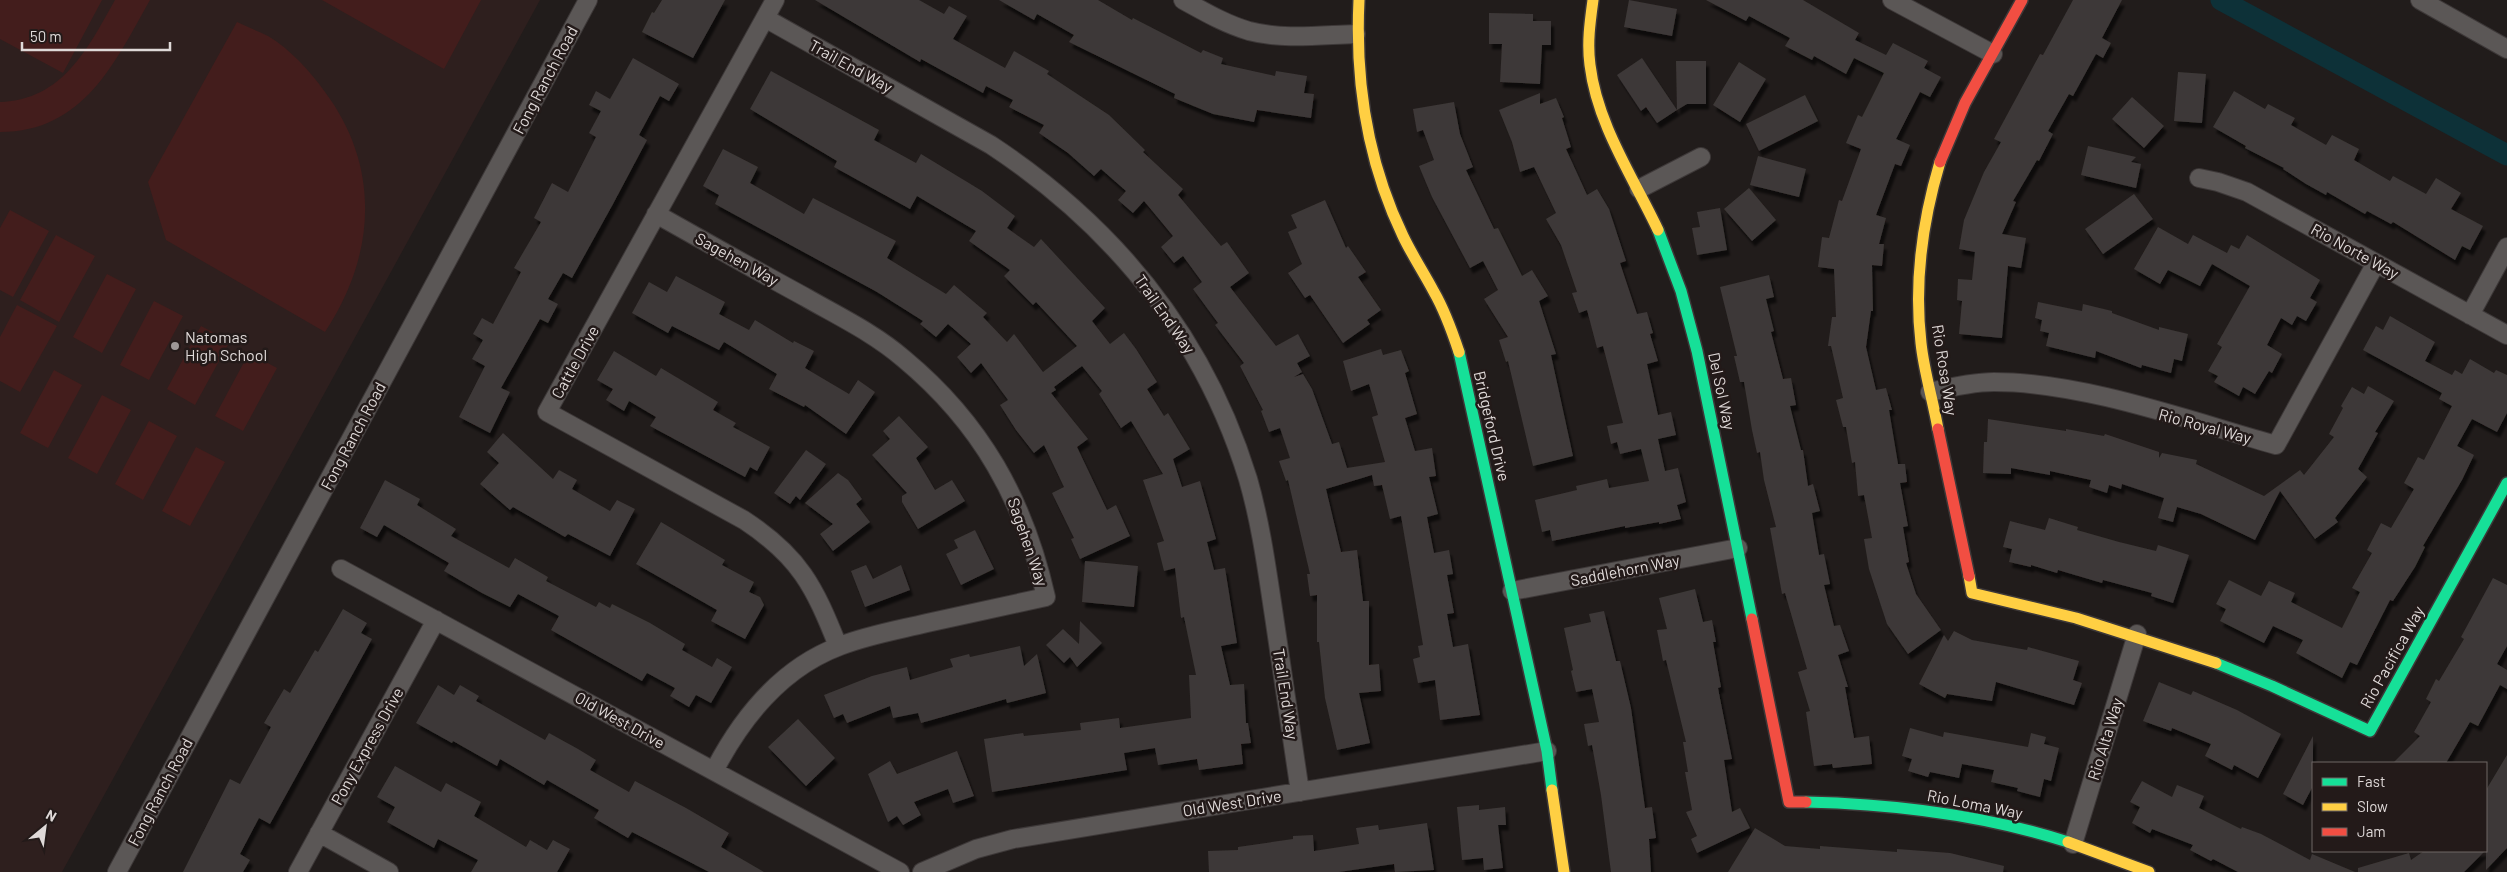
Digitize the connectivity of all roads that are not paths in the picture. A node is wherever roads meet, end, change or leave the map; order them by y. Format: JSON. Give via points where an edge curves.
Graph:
{"nodes":[{"id":1,"x":588,"y":0,"type":"edge"},
{"id":2,"x":775,"y":0,"type":"edge"},
{"id":3,"x":1183,"y":0,"type":"edge"},
{"id":4,"x":1359,"y":0,"type":"edge"},
{"id":5,"x":1593,"y":0,"type":"edge"},
{"id":6,"x":1892,"y":0,"type":"edge"},
{"id":7,"x":2022,"y":0,"type":"edge"},
{"id":8,"x":2420,"y":0,"type":"edge"},
{"id":9,"x":765,"y":18,"type":"junction"},
{"id":10,"x":1356,"y":34,"type":"junction"},
{"id":11,"x":2507,"y":49,"type":"edge"},
{"id":12,"x":1993,"y":54,"type":"junction"},
{"id":13,"x":1701,"y":157,"type":"dead end"},
{"id":14,"x":2199,"y":178,"type":"dead end"},
{"id":15,"x":1639,"y":189,"type":"junction"},
{"id":16,"x":656,"y":214,"type":"junction"},
{"id":17,"x":2507,"y":247,"type":"edge"},
{"id":18,"x":2376,"y":263,"type":"junction"},
{"id":19,"x":2470,"y":315,"type":"junction"},
{"id":20,"x":2507,"y":335,"type":"edge"},
{"id":21,"x":1930,"y":392,"type":"junction"},
{"id":22,"x":2507,"y":483,"type":"edge"},
{"id":23,"x":1738,"y":548,"type":"junction"},
{"id":24,"x":341,"y":569,"type":"dead end"},
{"id":25,"x":1512,"y":591,"type":"junction"},
{"id":26,"x":436,"y":620,"type":"junction"},
{"id":27,"x":2137,"y":634,"type":"junction"},
{"id":28,"x":838,"y":646,"type":"junction"},
{"id":29,"x":1547,"y":751,"type":"junction"},
{"id":30,"x":714,"y":771,"type":"junction"},
{"id":31,"x":1300,"y":792,"type":"junction"},
{"id":32,"x":1789,"y":802,"type":"joint"},
{"id":33,"x":319,"y":833,"type":"junction"},
{"id":34,"x":2073,"y":844,"type":"junction"},
{"id":35,"x":117,"y":872,"type":"edge"},
{"id":36,"x":298,"y":872,"type":"edge"},
{"id":37,"x":389,"y":872,"type":"edge"},
{"id":38,"x":900,"y":872,"type":"edge"},
{"id":39,"x":922,"y":872,"type":"edge"},
{"id":40,"x":1564,"y":872,"type":"edge"},
{"id":41,"x":2149,"y":872,"type":"edge"}],
"edges":[{"from":1,"to":35,"type":"street","name":"Fong Ranch Road"},
{"from":2,"to":9,"type":"street","name":"Cattle Drive"},
{"from":3,"to":10,"type":"street","via":[[1224,22],[1250,31],[1277,35]]},
{"from":4,"to":10,"type":"street","name":"Bridgeford Drive"},
{"from":5,"to":15,"type":"street","name":"Del Sol Way","via":[[1589,54],[1593,84],[1613,142]]},
{"from":6,"to":12,"type":"street"},
{"from":7,"to":12,"type":"street","name":"Rio Rosa Way"},
{"from":8,"to":11,"type":"street"},
{"from":9,"to":16,"type":"street","name":"Cattle Drive"},
{"from":9,"to":31,"type":"street","name":"Trail End Way","via":[[991,145],[1026,168],[1089,220],[1157,297],[1211,385],[1248,481],[1262,541]]},
{"from":10,"to":25,"type":"street","name":"Bridgeford Drive","via":[[1362,109],[1371,153],[1403,237],[1440,303],[1459,353]]},
{"from":12,"to":21,"type":"street","name":"Rio Rosa Way","via":[[1950,137],[1926,217],[1919,301],[1921,343]]},
{"from":13,"to":15,"type":"street"},
{"from":14,"to":18,"type":"street","name":"Rio Norte Way","via":[[2247,192]]},
{"from":15,"to":23,"type":"street","name":"Del Sol Way","via":[[1667,250],[1692,329]]},
{"from":16,"to":28,"type":"street","name":"Cattle Drive","via":[[547,412],[770,537],[803,571],[819,598]]},
{"from":16,"to":28,"type":"street","name":"Sagehen Way","via":[[869,333],[903,357],[962,416],[987,450],[1025,524],[1046,597],[869,636]]},
{"from":17,"to":19,"type":"street"},
{"from":18,"to":19,"type":"street","name":"Rio Norte Way"},
{"from":18,"to":21,"type":"street","name":"Rio Royal Way","via":[[2276,445],[2112,400],[2021,383],[1992,382]]},
{"from":19,"to":20,"type":"street","name":"Rio Norte Way"},
{"from":21,"to":27,"type":"street","name":"Rio Rosa Way","via":[[1972,593],[2053,610]]},
{"from":22,"to":27,"type":"street","name":"Rio Pacifica Way","via":[[2370,730],[2261,679]]},
{"from":23,"to":25,"type":"street","name":"Saddlehorn Way"},
{"from":23,"to":32,"type":"street","name":"Del Sol Way"},
{"from":24,"to":26,"type":"street","name":"Old West Drive"},
{"from":25,"to":29,"type":"street","name":"Bridgeford Drive"},
{"from":26,"to":30,"type":"street","name":"Old West Drive"},
{"from":26,"to":33,"type":"street","name":"Pony Express Drive"},
{"from":27,"to":34,"type":"street","name":"Rio Alta Way"},
{"from":28,"to":30,"type":"street","name":"Sagehen Way","via":[[794,671],[769,691],[734,734]]},
{"from":29,"to":31,"type":"street","name":"Old West Drive"},
{"from":29,"to":40,"type":"street","name":"Bridgeford Drive"},
{"from":30,"to":38,"type":"street","name":"Old West Drive"},
{"from":31,"to":39,"type":"street","name":"Old West Drive","via":[[1014,839],[976,849]]},
{"from":32,"to":34,"type":"street","name":"Rio Loma Way","via":[[1831,802],[1973,818]]},
{"from":33,"to":36,"type":"street","name":"Pony Express Drive"},
{"from":33,"to":37,"type":"street"},
{"from":34,"to":41,"type":"street","name":"Rio Loma Way"}]}
